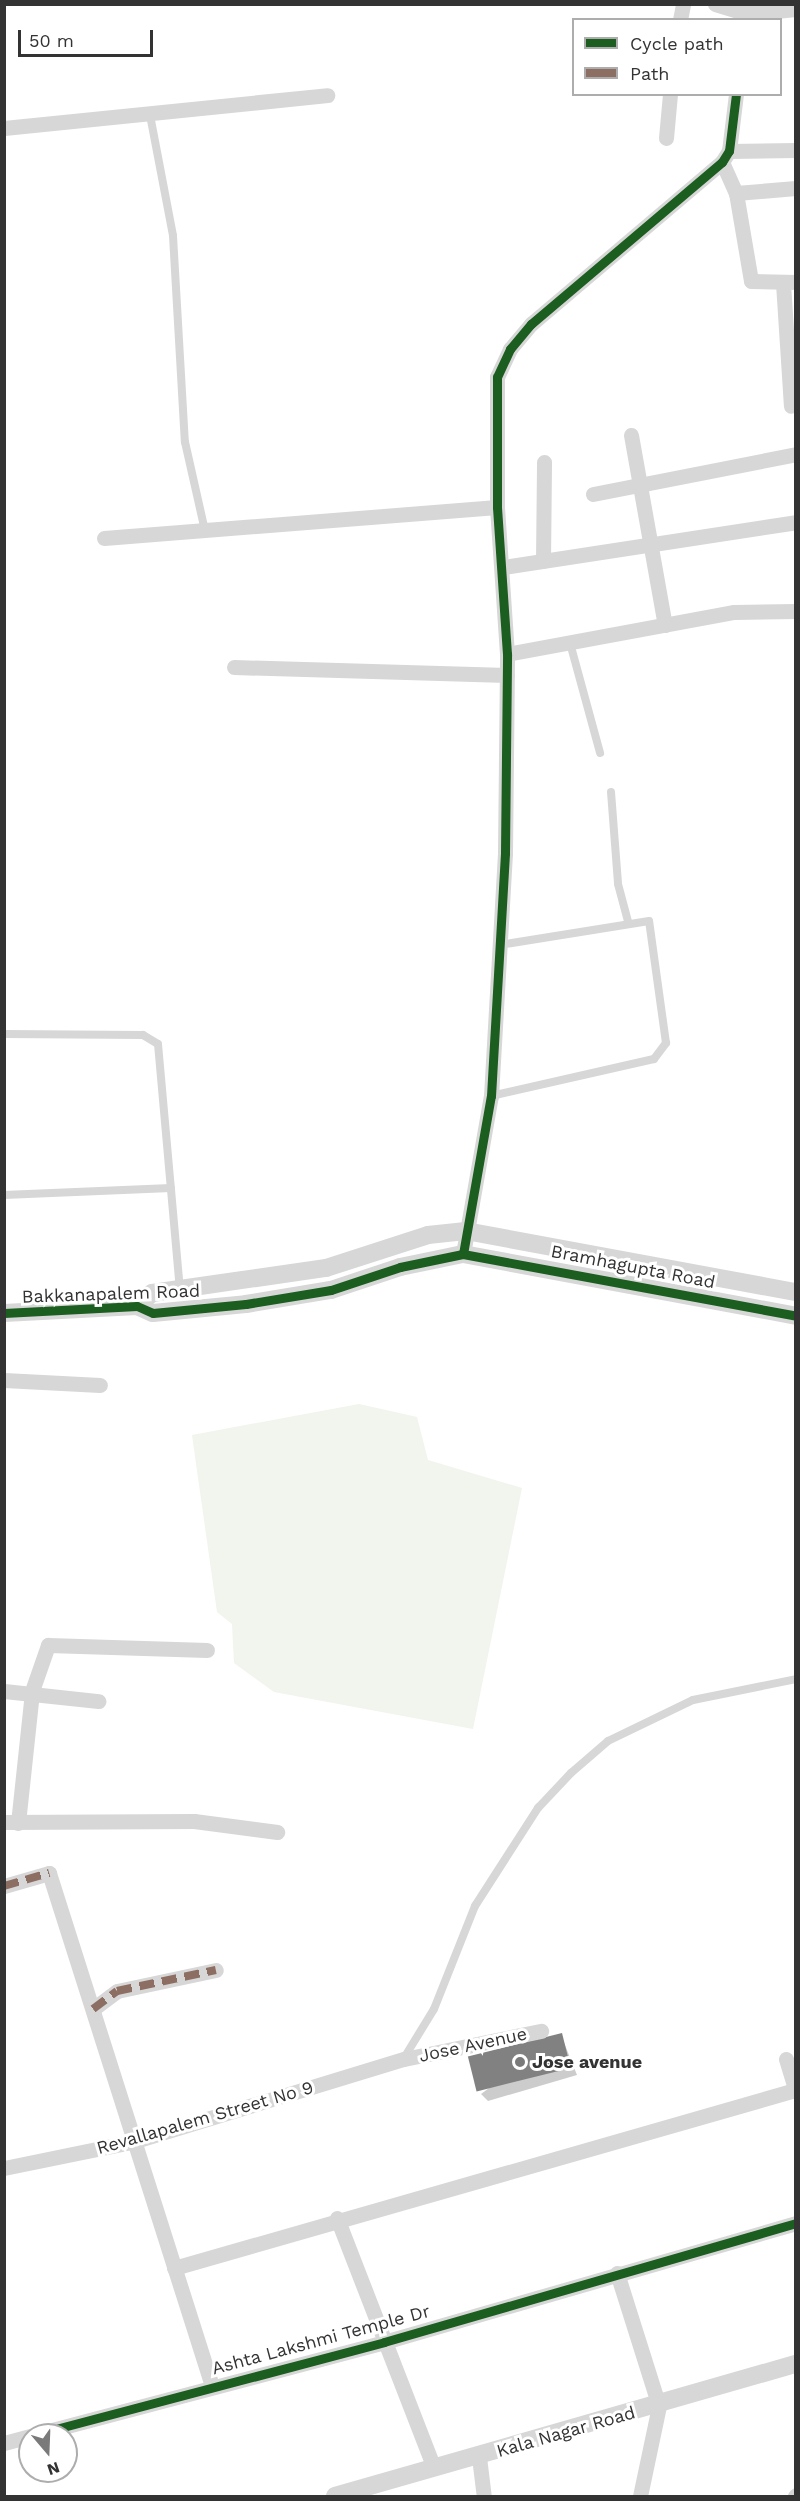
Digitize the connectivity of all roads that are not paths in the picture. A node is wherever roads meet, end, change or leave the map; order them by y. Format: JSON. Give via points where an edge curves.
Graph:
{"nodes":[{"id":1,"x":715,"y":4,"type":"edge"},
{"id":2,"x":795,"y":8,"type":"edge"},
{"id":3,"x":744,"y":12,"type":"edge"},
{"id":4,"x":327,"y":96,"type":"dead end"},
{"id":5,"x":670,"y":96,"type":"edge"},
{"id":6,"x":736,"y":96,"type":"edge"},
{"id":7,"x":150,"y":115,"type":"junction"},
{"id":8,"x":4,"y":128,"type":"edge"},
{"id":9,"x":666,"y":138,"type":"dead end"},
{"id":10,"x":795,"y":150,"type":"edge"},
{"id":11,"x":725,"y":157,"type":"junction"},
{"id":12,"x":795,"y":188,"type":"edge"},
{"id":13,"x":736,"y":192,"type":"junction"},
{"id":14,"x":789,"y":283,"type":"edge"},
{"id":15,"x":790,"y":406,"type":"dead end"},
{"id":16,"x":631,"y":435,"type":"dead end"},
{"id":17,"x":795,"y":454,"type":"edge"},
{"id":18,"x":544,"y":462,"type":"dead end"},
{"id":19,"x":639,"y":486,"type":"junction"},
{"id":20,"x":593,"y":494,"type":"dead end"},
{"id":21,"x":497,"y":507,"type":"junction"},
{"id":22,"x":795,"y":522,"type":"edge"},
{"id":23,"x":205,"y":531,"type":"junction"},
{"id":24,"x":104,"y":538,"type":"dead end"},
{"id":25,"x":649,"y":546,"type":"junction"},
{"id":26,"x":543,"y":561,"type":"junction"},
{"id":27,"x":503,"y":567,"type":"junction"},
{"id":28,"x":795,"y":611,"type":"edge"},
{"id":29,"x":665,"y":625,"type":"junction"},
{"id":30,"x":570,"y":643,"type":"junction"},
{"id":31,"x":507,"y":654,"type":"junction"},
{"id":32,"x":234,"y":667,"type":"dead end"},
{"id":33,"x":507,"y":675,"type":"junction"},
{"id":34,"x":600,"y":753,"type":"dead end"},
{"id":35,"x":611,"y":792,"type":"dead end"},
{"id":36,"x":628,"y":921,"type":"junction"},
{"id":37,"x":499,"y":945,"type":"junction"},
{"id":38,"x":4,"y":1034,"type":"edge"},
{"id":39,"x":491,"y":1096,"type":"junction"},
{"id":40,"x":171,"y":1188,"type":"junction"},
{"id":41,"x":4,"y":1195,"type":"edge"},
{"id":42,"x":466,"y":1231,"type":"junction"},
{"id":43,"x":464,"y":1254,"type":"junction"},
{"id":44,"x":180,"y":1289,"type":"junction"},
{"id":45,"x":795,"y":1292,"type":"edge"},
{"id":46,"x":137,"y":1306,"type":"junction"},
{"id":47,"x":4,"y":1313,"type":"edge"},
{"id":48,"x":795,"y":1316,"type":"edge"},
{"id":49,"x":4,"y":1380,"type":"edge"},
{"id":50,"x":100,"y":1385,"type":"dead end"},
{"id":51,"x":207,"y":1650,"type":"dead end"},
{"id":52,"x":795,"y":1679,"type":"edge"},
{"id":53,"x":4,"y":1691,"type":"edge"},
{"id":54,"x":32,"y":1691,"type":"junction"},
{"id":55,"x":98,"y":1701,"type":"dead end"},
{"id":56,"x":11,"y":1822,"type":"edge"},
{"id":57,"x":278,"y":1832,"type":"dead end"},
{"id":58,"x":4,"y":1886,"type":"edge"},
{"id":59,"x":216,"y":1970,"type":"dead end"},
{"id":60,"x":93,"y":2009,"type":"junction"},
{"id":61,"x":542,"y":2031,"type":"dead end"},
{"id":62,"x":404,"y":2059,"type":"junction"},
{"id":63,"x":786,"y":2059,"type":"dead end"},
{"id":64,"x":795,"y":2090,"type":"edge"},
{"id":65,"x":135,"y":2141,"type":"junction"},
{"id":66,"x":5,"y":2167,"type":"edge"},
{"id":67,"x":337,"y":2218,"type":"junction"},
{"id":68,"x":795,"y":2223,"type":"edge"},
{"id":69,"x":174,"y":2268,"type":"junction"},
{"id":70,"x":617,"y":2273,"type":"junction"},
{"id":71,"x":384,"y":2342,"type":"junction"},
{"id":72,"x":795,"y":2364,"type":"edge"},
{"id":73,"x":212,"y":2386,"type":"junction"},
{"id":74,"x":659,"y":2406,"type":"junction"},
{"id":75,"x":76,"y":2423,"type":"edge"},
{"id":76,"x":479,"y":2457,"type":"junction"},
{"id":77,"x":434,"y":2468,"type":"junction"},
{"id":78,"x":335,"y":2496,"type":"edge"},
{"id":79,"x":484,"y":2496,"type":"edge"},
{"id":80,"x":640,"y":2496,"type":"edge"}],
"edges":[{"from":1,"to":3,"type":"street"},
{"from":2,"to":3,"type":"street"},
{"from":4,"to":7,"type":"street"},
{"from":5,"to":9,"type":"street"},
{"from":6,"to":11,"type":"street"},
{"from":7,"to":8,"type":"street"},
{"from":7,"to":23,"type":"lane","via":[[173,236],[185,442]]},
{"from":10,"to":11,"type":"street"},
{"from":11,"to":13,"type":"street"},
{"from":11,"to":21,"type":"street","via":[[531,324],[510,349],[497,377],[494,403]]},
{"from":12,"to":13,"type":"street"},
{"from":13,"to":14,"type":"street","via":[[751,281]]},
{"from":14,"to":15,"type":"street"},
{"from":16,"to":19,"type":"street"},
{"from":17,"to":19,"type":"street"},
{"from":18,"to":26,"type":"street"},
{"from":19,"to":20,"type":"street"},
{"from":19,"to":25,"type":"street"},
{"from":21,"to":23,"type":"street"},
{"from":21,"to":27,"type":"street"},
{"from":22,"to":25,"type":"street"},
{"from":23,"to":24,"type":"street"},
{"from":25,"to":26,"type":"street"},
{"from":25,"to":29,"type":"street"},
{"from":26,"to":27,"type":"street"},
{"from":27,"to":31,"type":"street"},
{"from":28,"to":29,"type":"street","via":[[744,611]]},
{"from":29,"to":30,"type":"street"},
{"from":30,"to":31,"type":"street"},
{"from":30,"to":34,"type":"lane"},
{"from":31,"to":33,"type":"street"},
{"from":32,"to":33,"type":"street"},
{"from":33,"to":37,"type":"street"},
{"from":35,"to":36,"type":"lane","via":[[618,884]]},
{"from":36,"to":37,"type":"lane"},
{"from":36,"to":39,"type":"lane","via":[[648,921],[654,927],[666,1043],[661,1052],[654,1059]]},
{"from":37,"to":39,"type":"street"},
{"from":38,"to":40,"type":"lane","via":[[153,1037],[160,1052]]},
{"from":39,"to":42,"type":"street"},
{"from":40,"to":41,"type":"lane"},
{"from":40,"to":44,"type":"lane"},
{"from":42,"to":43,"type":"street"},
{"from":42,"to":44,"type":"street","name":"Bramhagupta Road","via":[[428,1235],[326,1268]]},
{"from":42,"to":45,"type":"street","name":"Bramhagupta Road"},
{"from":43,"to":46,"type":"street","name":"Bakkanapalem Road","via":[[291,1298],[153,1313]]},
{"from":43,"to":48,"type":"street","name":"Bramhagupta Road"},
{"from":44,"to":46,"type":"street","name":"Bramhagupta Road","via":[[152,1293]]},
{"from":46,"to":47,"type":"street","name":"Bakkanapalem Road"},
{"from":49,"to":50,"type":"street"},
{"from":51,"to":54,"type":"street","via":[[48,1645]]},
{"from":52,"to":62,"type":"lane","via":[[693,1700],[608,1741],[571,1773],[538,1808],[475,1906],[434,2008]]},
{"from":53,"to":54,"type":"street"},
{"from":54,"to":55,"type":"street"},
{"from":54,"to":56,"type":"street"},
{"from":56,"to":57,"type":"street","via":[[194,1821]]},
{"from":58,"to":60,"type":"street","via":[[49,1873]]},
{"from":59,"to":60,"type":"street","via":[[128,1988]]},
{"from":60,"to":65,"type":"street"},
{"from":61,"to":62,"type":"street","name":"Jose Avenue"},
{"from":62,"to":65,"type":"street","name":"Revallapalem Street No 9"},
{"from":63,"to":64,"type":"street"},
{"from":64,"to":67,"type":"street"},
{"from":65,"to":66,"type":"street","name":"Revallapalem Street No 9"},
{"from":65,"to":69,"type":"street"},
{"from":67,"to":69,"type":"street"},
{"from":67,"to":71,"type":"street"},
{"from":68,"to":70,"type":"street","name":"Ashta Lakshmi Temple Dr"},
{"from":69,"to":73,"type":"street"},
{"from":70,"to":71,"type":"street","name":"Ashta Lakshmi Temple Dr"},
{"from":70,"to":74,"type":"street"},
{"from":71,"to":73,"type":"street","name":"Ashta Lakshmi Temple Dr"},
{"from":71,"to":77,"type":"street"},
{"from":72,"to":74,"type":"street","name":"Kala Nagar Road"},
{"from":73,"to":75,"type":"street","name":"Ashta Lakshmi Temple Dr"},
{"from":74,"to":76,"type":"street","name":"Kala Nagar Road"},
{"from":74,"to":80,"type":"street"},
{"from":76,"to":77,"type":"street","name":"Kala Nagar Road"},
{"from":76,"to":79,"type":"street"},
{"from":77,"to":78,"type":"street","name":"Kala Nagar Road"}]}
